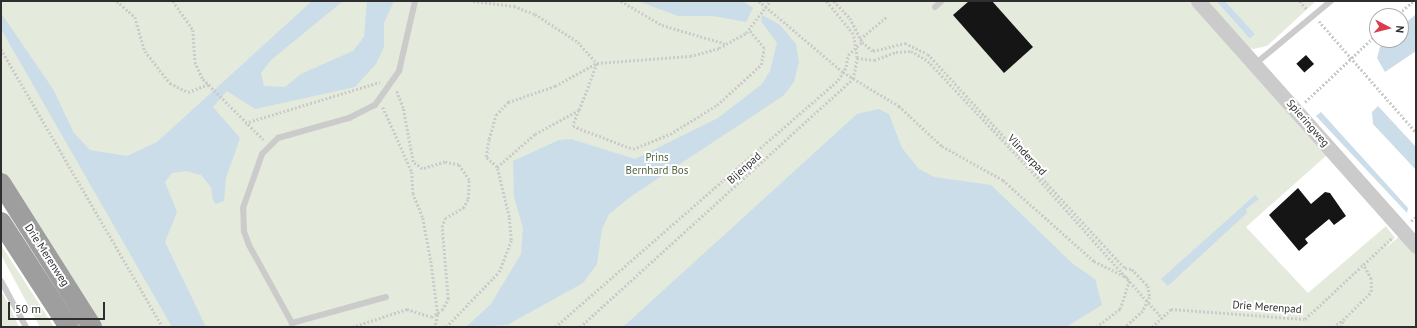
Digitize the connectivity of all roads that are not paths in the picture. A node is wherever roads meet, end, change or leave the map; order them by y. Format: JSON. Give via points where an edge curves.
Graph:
{"nodes":[{"id":1,"x":415,"y":1,"type":"edge"},
{"id":2,"x":942,"y":1,"type":"edge"},
{"id":3,"x":1198,"y":1,"type":"edge"},
{"id":4,"x":1331,"y":1,"type":"edge"},
{"id":5,"x":935,"y":7,"type":"dead end"},
{"id":6,"x":1255,"y":64,"type":"junction"},
{"id":7,"x":1,"y":183,"type":"edge"},
{"id":8,"x":1,"y":222,"type":"edge"},
{"id":9,"x":1416,"y":246,"type":"edge"},
{"id":10,"x":1,"y":281,"type":"edge"},
{"id":11,"x":386,"y":297,"type":"dead end"},
{"id":12,"x":26,"y":327,"type":"edge"},
{"id":13,"x":69,"y":327,"type":"edge"},
{"id":14,"x":92,"y":327,"type":"edge"}],
"edges":[{"from":1,"to":11,"type":"lane","via":[[406,50],[391,84],[379,99],[368,111],[278,138],[269,145],[257,164],[247,191],[244,231],[292,323]]},
{"from":2,"to":5,"type":"lane"},
{"from":3,"to":6,"type":"street","name":"Spieringweg"},
{"from":4,"to":6,"type":"lane"},
{"from":6,"to":9,"type":"street","name":"Spieringweg"},
{"from":7,"to":14,"type":"highway","name":"Drie Merenweg"},
{"from":8,"to":13,"type":"highway","name":"Drie Merenweg"},
{"from":10,"to":12,"type":"lane"}]}
